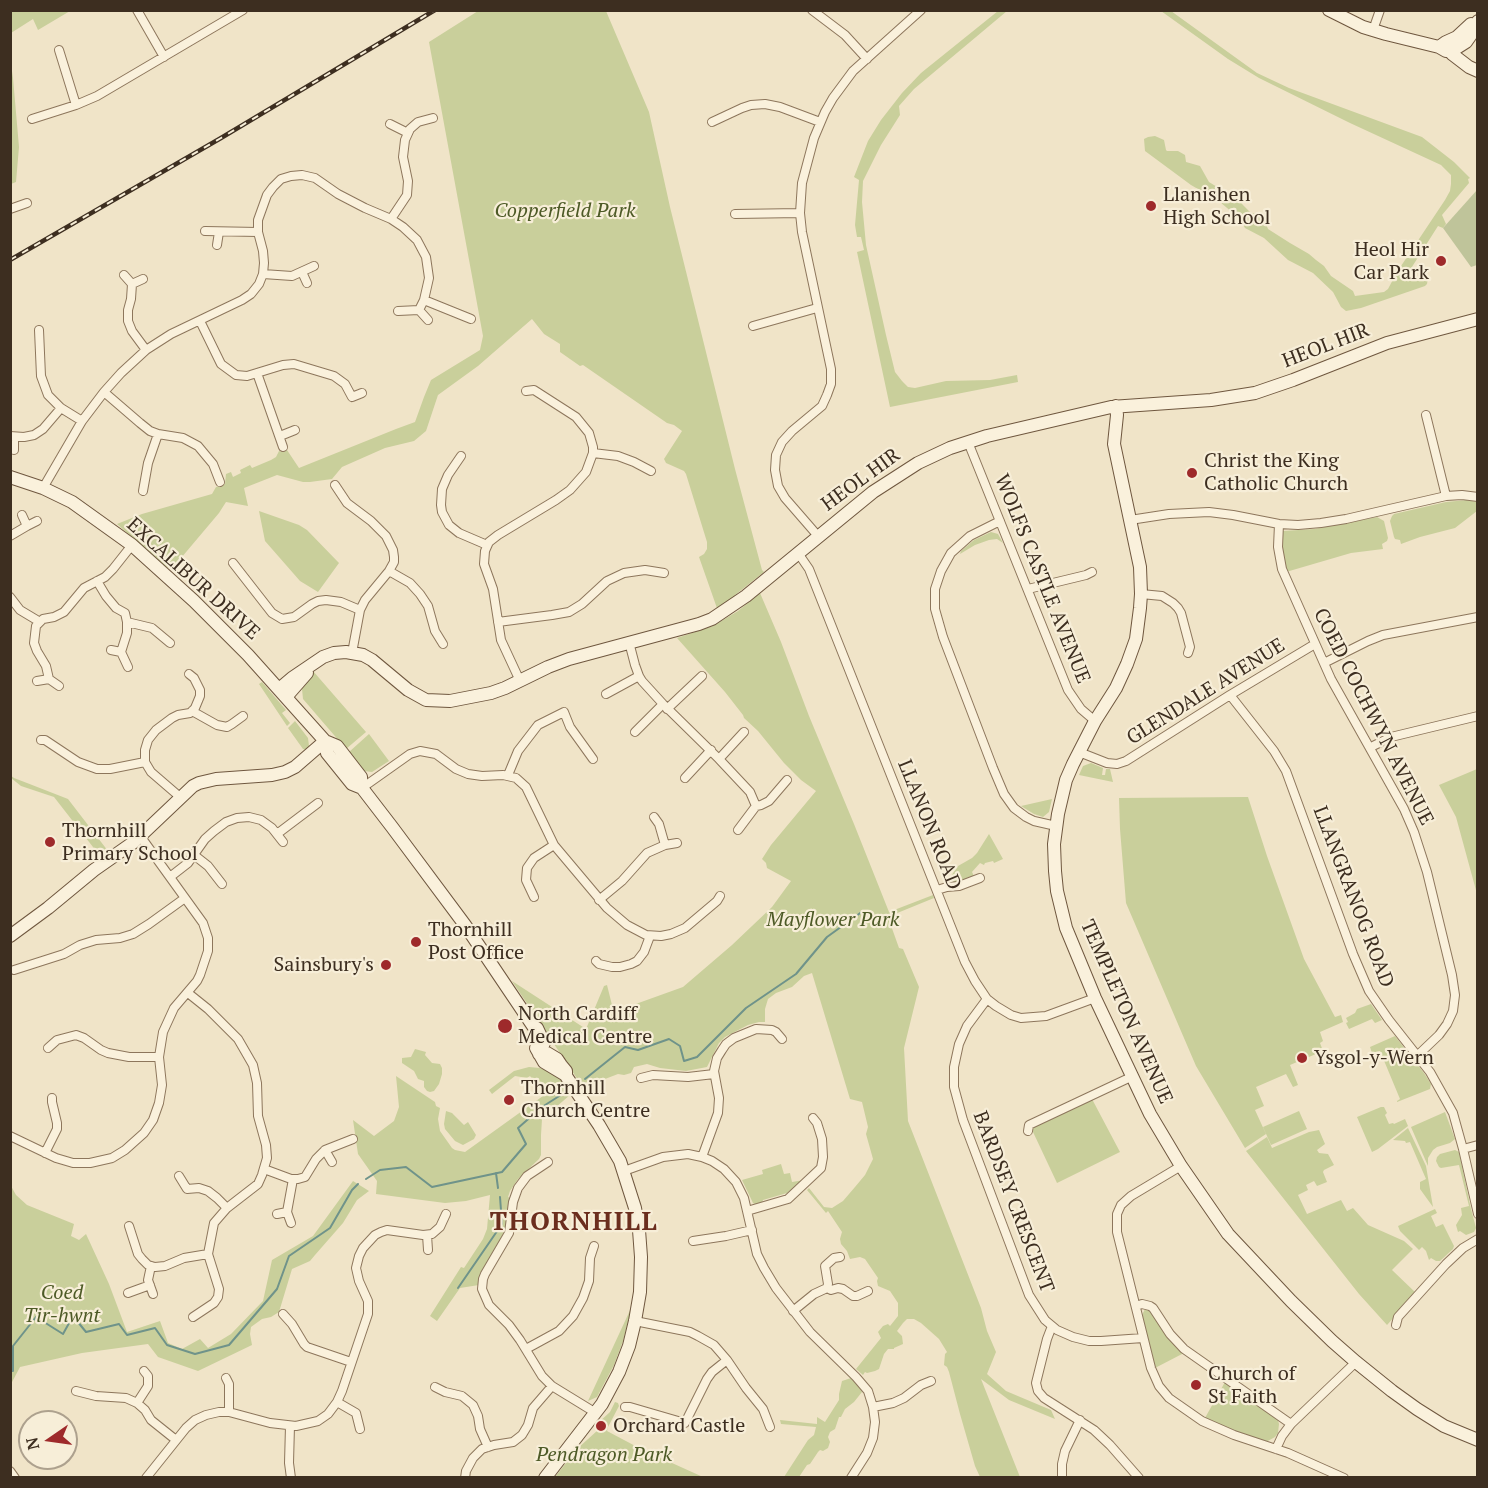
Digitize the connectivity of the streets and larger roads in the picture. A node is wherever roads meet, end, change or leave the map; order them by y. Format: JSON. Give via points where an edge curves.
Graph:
{"nodes":[{"id":1,"x":137,"y":10,"type":"edge"},
{"id":2,"x":812,"y":10,"type":"edge"},
{"id":3,"x":921,"y":10,"type":"edge"},
{"id":4,"x":1329,"y":10,"type":"edge"},
{"id":5,"x":1380,"y":10,"type":"edge"},
{"id":6,"x":240,"y":11,"type":"edge"},
{"id":7,"x":1478,"y":20,"type":"edge"},
{"id":8,"x":1373,"y":30,"type":"junction"},
{"id":9,"x":1450,"y":46,"type":"junction"},
{"id":10,"x":59,"y":50,"type":"dead end"},
{"id":11,"x":164,"y":57,"type":"junction"},
{"id":12,"x":867,"y":58,"type":"junction"},
{"id":13,"x":1478,"y":71,"type":"edge"},
{"id":14,"x":76,"y":105,"type":"junction"},
{"id":15,"x":433,"y":118,"type":"dead end"},
{"id":16,"x":32,"y":119,"type":"dead end"},
{"id":17,"x":820,"y":122,"type":"junction"},
{"id":18,"x":712,"y":123,"type":"dead end"},
{"id":19,"x":390,"y":124,"type":"dead end"},
{"id":20,"x":408,"y":133,"type":"junction"},
{"id":21,"x":27,"y":203,"type":"dead end"},
{"id":22,"x":10,"y":209,"type":"edge"},
{"id":23,"x":800,"y":213,"type":"junction"},
{"id":24,"x":735,"y":214,"type":"dead end"},
{"id":25,"x":391,"y":219,"type":"junction"},
{"id":26,"x":205,"y":231,"type":"dead end"},
{"id":27,"x":219,"y":231,"type":"junction"},
{"id":28,"x":258,"y":232,"type":"junction"},
{"id":29,"x":217,"y":244,"type":"dead end"},
{"id":30,"x":314,"y":266,"type":"dead end"},
{"id":31,"x":302,"y":272,"type":"junction"},
{"id":32,"x":263,"y":274,"type":"junction"},
{"id":33,"x":124,"y":275,"type":"dead end"},
{"id":34,"x":143,"y":279,"type":"dead end"},
{"id":35,"x":307,"y":283,"type":"dead end"},
{"id":36,"x":132,"y":284,"type":"junction"},
{"id":37,"x":424,"y":300,"type":"junction"},
{"id":38,"x":817,"y":308,"type":"junction"},
{"id":39,"x":419,"y":310,"type":"junction"},
{"id":40,"x":398,"y":311,"type":"dead end"},
{"id":41,"x":1478,"y":319,"type":"edge"},
{"id":42,"x":428,"y":320,"type":"dead end"},
{"id":43,"x":200,"y":321,"type":"junction"},
{"id":44,"x":459,"y":325,"type":"dead end"},
{"id":45,"x":753,"y":327,"type":"dead end"},
{"id":46,"x":39,"y":330,"type":"dead end"},
{"id":47,"x":146,"y":350,"type":"junction"},
{"id":48,"x":257,"y":373,"type":"junction"},
{"id":49,"x":526,"y":391,"type":"dead end"},
{"id":50,"x":104,"y":392,"type":"junction"},
{"id":51,"x":362,"y":393,"type":"dead end"},
{"id":52,"x":1116,"y":406,"type":"junction"},
{"id":53,"x":61,"y":408,"type":"junction"},
{"id":54,"x":1426,"y":415,"type":"dead end"},
{"id":55,"x":82,"y":421,"type":"junction"},
{"id":56,"x":295,"y":430,"type":"dead end"},
{"id":57,"x":158,"y":434,"type":"junction"},
{"id":58,"x":12,"y":436,"type":"edge"},
{"id":59,"x":280,"y":436,"type":"junction"},
{"id":60,"x":968,"y":442,"type":"junction"},
{"id":61,"x":283,"y":447,"type":"dead end"},
{"id":62,"x":14,"y":450,"type":"dead end"},
{"id":63,"x":593,"y":453,"type":"junction"},
{"id":64,"x":461,"y":456,"type":"dead end"},
{"id":65,"x":226,"y":467,"type":"dead end"},
{"id":66,"x":216,"y":471,"type":"junction"},
{"id":67,"x":651,"y":471,"type":"dead end"},
{"id":68,"x":10,"y":477,"type":"edge"},
{"id":69,"x":134,"y":479,"type":"dead end"},
{"id":70,"x":145,"y":480,"type":"junction"},
{"id":71,"x":220,"y":482,"type":"dead end"},
{"id":72,"x":335,"y":485,"type":"dead end"},
{"id":73,"x":44,"y":488,"type":"junction"},
{"id":74,"x":143,"y":491,"type":"dead end"},
{"id":75,"x":1446,"y":496,"type":"junction"},
{"id":76,"x":1478,"y":497,"type":"edge"},
{"id":77,"x":22,"y":515,"type":"dead end"},
{"id":78,"x":1130,"y":520,"type":"junction"},
{"id":79,"x":37,"y":521,"type":"dead end"},
{"id":80,"x":1000,"y":521,"type":"junction"},
{"id":81,"x":1279,"y":524,"type":"junction"},
{"id":82,"x":27,"y":526,"type":"junction"},
{"id":83,"x":10,"y":536,"type":"edge"},
{"id":84,"x":818,"y":536,"type":"junction"},
{"id":85,"x":132,"y":545,"type":"junction"},
{"id":86,"x":487,"y":546,"type":"junction"},
{"id":87,"x":798,"y":553,"type":"junction"},
{"id":88,"x":233,"y":563,"type":"dead end"},
{"id":89,"x":389,"y":571,"type":"junction"},
{"id":90,"x":1092,"y":572,"type":"dead end"},
{"id":91,"x":664,"y":573,"type":"dead end"},
{"id":92,"x":97,"y":581,"type":"junction"},
{"id":93,"x":1028,"y":589,"type":"junction"},
{"id":94,"x":1141,"y":594,"type":"junction"},
{"id":95,"x":10,"y":597,"type":"edge"},
{"id":96,"x":360,"y":610,"type":"junction"},
{"id":97,"x":1478,"y":617,"type":"edge"},
{"id":98,"x":40,"y":622,"type":"junction"},
{"id":99,"x":128,"y":622,"type":"junction"},
{"id":100,"x":498,"y":622,"type":"junction"},
{"id":101,"x":629,"y":642,"type":"junction"},
{"id":102,"x":170,"y":643,"type":"dead end"},
{"id":103,"x":443,"y":644,"type":"dead end"},
{"id":104,"x":1315,"y":644,"type":"junction"},
{"id":105,"x":111,"y":650,"type":"dead end"},
{"id":106,"x":121,"y":652,"type":"junction"},
{"id":107,"x":352,"y":653,"type":"junction"},
{"id":108,"x":1188,"y":653,"type":"dead end"},
{"id":109,"x":1324,"y":663,"type":"junction"},
{"id":110,"x":128,"y":667,"type":"dead end"},
{"id":111,"x":189,"y":674,"type":"dead end"},
{"id":112,"x":639,"y":676,"type":"junction"},
{"id":113,"x":702,"y":676,"type":"dead end"},
{"id":114,"x":49,"y":679,"type":"junction"},
{"id":115,"x":37,"y":681,"type":"dead end"},
{"id":116,"x":520,"y":681,"type":"junction"},
{"id":117,"x":59,"y":686,"type":"dead end"},
{"id":118,"x":283,"y":693,"type":"junction"},
{"id":119,"x":606,"y":694,"type":"dead end"},
{"id":120,"x":1230,"y":694,"type":"junction"},
{"id":121,"x":665,"y":706,"type":"junction"},
{"id":122,"x":192,"y":711,"type":"junction"},
{"id":123,"x":243,"y":716,"type":"dead end"},
{"id":124,"x":1478,"y":716,"type":"edge"},
{"id":125,"x":1095,"y":721,"type":"junction"},
{"id":126,"x":635,"y":732,"type":"dead end"},
{"id":127,"x":744,"y":732,"type":"dead end"},
{"id":128,"x":40,"y":741,"type":"dead end"},
{"id":129,"x":325,"y":741,"type":"junction"},
{"id":130,"x":1371,"y":747,"type":"junction"},
{"id":131,"x":711,"y":750,"type":"junction"},
{"id":132,"x":1079,"y":752,"type":"junction"},
{"id":133,"x":593,"y":759,"type":"dead end"},
{"id":134,"x":719,"y":759,"type":"junction"},
{"id":135,"x":145,"y":762,"type":"junction"},
{"id":136,"x":508,"y":775,"type":"junction"},
{"id":137,"x":685,"y":778,"type":"dead end"},
{"id":138,"x":787,"y":780,"type":"dead end"},
{"id":139,"x":362,"y":788,"type":"junction"},
{"id":140,"x":180,"y":797,"type":"junction"},
{"id":141,"x":318,"y":804,"type":"dead end"},
{"id":142,"x":756,"y":806,"type":"junction"},
{"id":143,"x":654,"y":817,"type":"dead end"},
{"id":144,"x":1056,"y":826,"type":"junction"},
{"id":145,"x":738,"y":830,"type":"dead end"},
{"id":146,"x":277,"y":834,"type":"junction"},
{"id":147,"x":141,"y":837,"type":"junction"},
{"id":148,"x":283,"y":842,"type":"dead end"},
{"id":149,"x":677,"y":843,"type":"dead end"},
{"id":150,"x":554,"y":845,"type":"junction"},
{"id":151,"x":665,"y":845,"type":"junction"},
{"id":152,"x":194,"y":855,"type":"junction"},
{"id":153,"x":170,"y":877,"type":"junction"},
{"id":154,"x":980,"y":878,"type":"dead end"},
{"id":155,"x":222,"y":884,"type":"dead end"},
{"id":156,"x":937,"y":890,"type":"junction"},
{"id":157,"x":720,"y":896,"type":"dead end"},
{"id":158,"x":534,"y":897,"type":"dead end"},
{"id":159,"x":185,"y":898,"type":"junction"},
{"id":160,"x":599,"y":900,"type":"junction"},
{"id":161,"x":10,"y":936,"type":"edge"},
{"id":162,"x":650,"y":936,"type":"junction"},
{"id":163,"x":596,"y":961,"type":"dead end"},
{"id":164,"x":14,"y":970,"type":"dead end"},
{"id":165,"x":188,"y":993,"type":"junction"},
{"id":166,"x":1095,"y":998,"type":"junction"},
{"id":167,"x":987,"y":999,"type":"junction"},
{"id":168,"x":782,"y":1039,"type":"dead end"},
{"id":169,"x":48,"y":1048,"type":"dead end"},
{"id":170,"x":1418,"y":1055,"type":"junction"},
{"id":171,"x":159,"y":1057,"type":"junction"},
{"id":172,"x":714,"y":1074,"type":"junction"},
{"id":173,"x":1131,"y":1077,"type":"junction"},
{"id":174,"x":641,"y":1078,"type":"dead end"},
{"id":175,"x":52,"y":1098,"type":"dead end"},
{"id":176,"x":813,"y":1118,"type":"dead end"},
{"id":177,"x":1028,"y":1131,"type":"dead end"},
{"id":178,"x":10,"y":1136,"type":"edge"},
{"id":179,"x":353,"y":1139,"type":"dead end"},
{"id":180,"x":1478,"y":1144,"type":"edge"},
{"id":181,"x":1464,"y":1149,"type":"junction"},
{"id":182,"x":325,"y":1150,"type":"junction"},
{"id":183,"x":45,"y":1153,"type":"junction"},
{"id":184,"x":702,"y":1157,"type":"junction"},
{"id":185,"x":332,"y":1162,"type":"dead end"},
{"id":186,"x":548,"y":1162,"type":"dead end"},
{"id":187,"x":1181,"y":1166,"type":"junction"},
{"id":188,"x":264,"y":1169,"type":"junction"},
{"id":189,"x":624,"y":1171,"type":"junction"},
{"id":190,"x":179,"y":1176,"type":"dead end"},
{"id":191,"x":293,"y":1179,"type":"junction"},
{"id":192,"x":227,"y":1208,"type":"junction"},
{"id":193,"x":747,"y":1210,"type":"junction"},
{"id":194,"x":287,"y":1212,"type":"junction"},
{"id":195,"x":277,"y":1214,"type":"dead end"},
{"id":196,"x":446,"y":1214,"type":"dead end"},
{"id":197,"x":1478,"y":1214,"type":"edge"},
{"id":198,"x":291,"y":1223,"type":"dead end"},
{"id":199,"x":129,"y":1226,"type":"dead end"},
{"id":200,"x":752,"y":1230,"type":"junction"},
{"id":201,"x":141,"y":1232,"type":"dead end"},
{"id":202,"x":427,"y":1235,"type":"junction"},
{"id":203,"x":132,"y":1236,"type":"junction"},
{"id":204,"x":1478,"y":1239,"type":"edge"},
{"id":205,"x":693,"y":1240,"type":"dead end"},
{"id":206,"x":594,"y":1246,"type":"dead end"},
{"id":207,"x":428,"y":1250,"type":"dead end"},
{"id":208,"x":208,"y":1254,"type":"junction"},
{"id":209,"x":840,"y":1257,"type":"dead end"},
{"id":210,"x":151,"y":1266,"type":"junction"},
{"id":211,"x":150,"y":1285,"type":"junction"},
{"id":212,"x":827,"y":1288,"type":"junction"},
{"id":213,"x":868,"y":1291,"type":"dead end"},
{"id":214,"x":128,"y":1293,"type":"dead end"},
{"id":215,"x":153,"y":1294,"type":"dead end"},
{"id":216,"x":1136,"y":1306,"type":"junction"},
{"id":217,"x":793,"y":1311,"type":"junction"},
{"id":218,"x":283,"y":1314,"type":"dead end"},
{"id":219,"x":194,"y":1317,"type":"dead end"},
{"id":220,"x":635,"y":1322,"type":"junction"},
{"id":221,"x":1396,"y":1325,"type":"dead end"},
{"id":222,"x":1052,"y":1326,"type":"junction"},
{"id":223,"x":1143,"y":1338,"type":"junction"},
{"id":224,"x":525,"y":1349,"type":"junction"},
{"id":225,"x":728,"y":1359,"type":"junction"},
{"id":226,"x":351,"y":1362,"type":"junction"},
{"id":227,"x":1356,"y":1362,"type":"junction"},
{"id":228,"x":144,"y":1371,"type":"dead end"},
{"id":229,"x":226,"y":1378,"type":"dead end"},
{"id":230,"x":931,"y":1381,"type":"dead end"},
{"id":231,"x":552,"y":1386,"type":"junction"},
{"id":232,"x":435,"y":1387,"type":"dead end"},
{"id":233,"x":76,"y":1391,"type":"dead end"},
{"id":234,"x":337,"y":1402,"type":"junction"},
{"id":235,"x":137,"y":1403,"type":"junction"},
{"id":236,"x":625,"y":1407,"type":"dead end"},
{"id":237,"x":873,"y":1407,"type":"junction"},
{"id":238,"x":229,"y":1412,"type":"junction"},
{"id":239,"x":596,"y":1413,"type":"junction"},
{"id":240,"x":1080,"y":1420,"type":"junction"},
{"id":241,"x":1291,"y":1424,"type":"junction"},
{"id":242,"x":290,"y":1426,"type":"junction"},
{"id":243,"x":770,"y":1427,"type":"dead end"},
{"id":244,"x":360,"y":1429,"type":"dead end"},
{"id":245,"x":176,"y":1440,"type":"junction"},
{"id":246,"x":1478,"y":1440,"type":"edge"},
{"id":247,"x":488,"y":1447,"type":"junction"},
{"id":248,"x":1276,"y":1449,"type":"junction"},
{"id":249,"x":10,"y":1472,"type":"edge"},
{"id":250,"x":854,"y":1477,"type":"edge"},
{"id":251,"x":15,"y":1478,"type":"edge"},
{"id":252,"x":146,"y":1478,"type":"edge"},
{"id":253,"x":291,"y":1478,"type":"edge"},
{"id":254,"x":465,"y":1478,"type":"edge"},
{"id":255,"x":545,"y":1478,"type":"edge"},
{"id":256,"x":1062,"y":1478,"type":"edge"},
{"id":257,"x":1139,"y":1478,"type":"edge"},
{"id":258,"x":1344,"y":1478,"type":"edge"}],
"edges":[{"from":1,"to":11,"type":"street"},
{"from":2,"to":12,"type":"street"},
{"from":3,"to":12,"type":"street"},
{"from":4,"to":8,"type":"street"},
{"from":5,"to":8,"type":"street"},
{"from":6,"to":11,"type":"street"},
{"from":7,"to":9,"type":"street","via":[[1469,38]]},
{"from":8,"to":9,"type":"street"},
{"from":9,"to":13,"type":"street"},
{"from":10,"to":14,"type":"street"},
{"from":11,"to":14,"type":"street"},
{"from":12,"to":17,"type":"street","via":[[844,82]]},
{"from":14,"to":16,"type":"street"},
{"from":15,"to":20,"type":"street","via":[[418,123]]},
{"from":17,"to":18,"type":"street","via":[[765,104],[742,108]]},
{"from":17,"to":23,"type":"street","via":[[809,153]]},
{"from":19,"to":20,"type":"street"},
{"from":20,"to":25,"type":"street","via":[[403,157],[408,181],[406,195]]},
{"from":21,"to":22,"type":"street"},
{"from":23,"to":24,"type":"street"},
{"from":23,"to":38,"type":"street"},
{"from":25,"to":28,"type":"street","via":[[338,194],[315,178],[291,176],[281,179],[267,195]]},
{"from":25,"to":37,"type":"street","via":[[417,240],[426,257],[429,278]]},
{"from":26,"to":27,"type":"street"},
{"from":27,"to":28,"type":"street"},
{"from":27,"to":29,"type":"street"},
{"from":28,"to":32,"type":"street"},
{"from":30,"to":31,"type":"street"},
{"from":31,"to":32,"type":"street","via":[[292,276]]},
{"from":31,"to":35,"type":"street"},
{"from":32,"to":43,"type":"street","via":[[251,294]]},
{"from":33,"to":36,"type":"street"},
{"from":34,"to":36,"type":"street"},
{"from":36,"to":47,"type":"street","via":[[128,321]]},
{"from":37,"to":39,"type":"street"},
{"from":37,"to":44,"type":"street","via":[[467,318]]},
{"from":38,"to":45,"type":"street"},
{"from":38,"to":84,"type":"street","via":[[831,369],[830,389],[822,406],[782,442],[775,470],[782,493]]},
{"from":39,"to":40,"type":"street"},
{"from":39,"to":42,"type":"street"},
{"from":41,"to":52,"type":"street","name":"HEOL HIR","via":[[1381,345],[1255,393]]},
{"from":43,"to":47,"type":"street"},
{"from":43,"to":48,"type":"street","via":[[221,364],[236,375]]},
{"from":46,"to":53,"type":"street","via":[[41,376],[48,395]]},
{"from":47,"to":50,"type":"street"},
{"from":48,"to":51,"type":"street","via":[[294,364],[334,376],[345,384],[352,397]]},
{"from":48,"to":59,"type":"street"},
{"from":49,"to":63,"type":"street","via":[[534,390],[576,417],[589,434]]},
{"from":50,"to":55,"type":"street"},
{"from":50,"to":57,"type":"street"},
{"from":52,"to":60,"type":"street","name":"HEOL HIR"},
{"from":52,"to":78,"type":"street","name":"TEMPLETON AVENUE","via":[[1114,444]]},
{"from":53,"to":55,"type":"street"},
{"from":53,"to":58,"type":"street","via":[[34,435]]},
{"from":54,"to":75,"type":"street"},
{"from":55,"to":73,"type":"street"},
{"from":56,"to":59,"type":"street"},
{"from":57,"to":66,"type":"street","via":[[190,441],[207,455]]},
{"from":57,"to":70,"type":"street"},
{"from":58,"to":62,"type":"street"},
{"from":59,"to":61,"type":"street"},
{"from":60,"to":80,"type":"street","name":"WOLFS CASTLE AVENUE"},
{"from":60,"to":84,"type":"street","name":"HEOL HIR","via":[[905,470]]},
{"from":63,"to":67,"type":"street","via":[[618,456]]},
{"from":63,"to":86,"type":"street","via":[[586,472],[570,490],[505,530]]},
{"from":64,"to":86,"type":"street","via":[[442,489],[442,512],[459,533]]},
{"from":65,"to":66,"type":"street"},
{"from":66,"to":71,"type":"street"},
{"from":68,"to":73,"type":"street","name":"EXCALIBUR DRIVE"},
{"from":69,"to":70,"type":"street"},
{"from":70,"to":74,"type":"street"},
{"from":72,"to":89,"type":"street","via":[[343,499],[371,521],[390,543],[394,562]]},
{"from":73,"to":85,"type":"street","name":"EXCALIBUR DRIVE","via":[[72,502]]},
{"from":75,"to":76,"type":"street"},
{"from":75,"to":81,"type":"street","via":[[1321,523]]},
{"from":77,"to":82,"type":"street"},
{"from":78,"to":81,"type":"street","via":[[1209,512]]},
{"from":78,"to":94,"type":"street","name":"TEMPLETON AVENUE"},
{"from":79,"to":82,"type":"street"},
{"from":80,"to":93,"type":"street","name":"WOLFS CASTLE AVENUE"},
{"from":80,"to":144,"type":"street","via":[[970,536],[951,553],[935,589],[935,609],[1004,794],[1026,817]]},
{"from":81,"to":104,"type":"street","name":"COED COCHWYN AVENUE","via":[[1282,569]]},
{"from":82,"to":83,"type":"street"},
{"from":84,"to":87,"type":"street","name":"HEOL HIR"},
{"from":85,"to":92,"type":"street","via":[[113,569]]},
{"from":85,"to":118,"type":"street","name":"EXCALIBUR DRIVE","via":[[194,601]]},
{"from":86,"to":100,"type":"street","via":[[484,564]]},
{"from":87,"to":101,"type":"street","name":"HEOL HIR","via":[[738,603],[712,619]]},
{"from":87,"to":156,"type":"street","name":"LLANON ROAD","via":[[807,564]]},
{"from":88,"to":96,"type":"street","via":[[272,613],[282,619],[326,600]]},
{"from":89,"to":96,"type":"street"},
{"from":89,"to":103,"type":"street","via":[[420,594]]},
{"from":90,"to":93,"type":"street"},
{"from":91,"to":100,"type":"street","via":[[624,573],[607,581],[569,612]]},
{"from":92,"to":98,"type":"street","via":[[84,588],[64,612]]},
{"from":92,"to":99,"type":"street","via":[[106,596],[125,613]]},
{"from":93,"to":125,"type":"street","name":"WOLFS CASTLE AVENUE","via":[[1068,690]]},
{"from":94,"to":108,"type":"street","via":[[1162,596],[1178,608],[1191,647]]},
{"from":94,"to":125,"type":"street","name":"TEMPLETON AVENUE","via":[[1132,653]]},
{"from":95,"to":98,"type":"street"},
{"from":96,"to":107,"type":"street"},
{"from":97,"to":109,"type":"street","via":[[1383,635]]},
{"from":98,"to":114,"type":"street","via":[[34,643]]},
{"from":99,"to":102,"type":"street","via":[[152,628]]},
{"from":99,"to":106,"type":"street"},
{"from":100,"to":116,"type":"street","via":[[501,640]]},
{"from":101,"to":112,"type":"street"},
{"from":101,"to":116,"type":"street","name":"HEOL HIR","via":[[569,659]]},
{"from":104,"to":109,"type":"street","name":"COED COCHWYN AVENUE"},
{"from":104,"to":120,"type":"street","name":"GLENDALE AVENUE"},
{"from":105,"to":106,"type":"street"},
{"from":106,"to":110,"type":"street"},
{"from":107,"to":116,"type":"street","name":"HEOL HIR","via":[[372,660],[414,694],[432,701],[473,698]]},
{"from":107,"to":118,"type":"street","via":[[340,652],[317,661]]},
{"from":109,"to":130,"type":"street","name":"COED COCHWYN AVENUE"},
{"from":111,"to":122,"type":"street","via":[[200,690]]},
{"from":112,"to":119,"type":"street"},
{"from":112,"to":121,"type":"street"},
{"from":113,"to":121,"type":"street"},
{"from":114,"to":115,"type":"street"},
{"from":114,"to":117,"type":"street"},
{"from":118,"to":129,"type":"street","name":"EXCALIBUR DRIVE"},
{"from":120,"to":132,"type":"street","name":"GLENDALE AVENUE","via":[[1126,761],[1107,763]]},
{"from":120,"to":170,"type":"street","name":"LLANGRANOG ROAD","via":[[1286,771],[1362,976],[1380,1008]]},
{"from":121,"to":126,"type":"street"},
{"from":121,"to":131,"type":"street"},
{"from":122,"to":123,"type":"street","via":[[227,727]]},
{"from":122,"to":135,"type":"street","via":[[172,718],[152,735],[146,744]]},
{"from":124,"to":130,"type":"street","via":[[1391,737]]},
{"from":125,"to":132,"type":"street","name":"TEMPLETON AVENUE"},
{"from":127,"to":134,"type":"street"},
{"from":128,"to":135,"type":"street","via":[[45,740],[96,769]]},
{"from":129,"to":139,"type":"street","name":"EXCALIBUR DRIVE","via":[[327,753],[352,784]]},
{"from":129,"to":140,"type":"street","via":[[285,772],[207,780]]},
{"from":130,"to":170,"type":"street","name":"COED COCHWYN AVENUE","via":[[1414,832],[1454,986],[1454,1004],[1447,1024]]},
{"from":131,"to":134,"type":"street"},
{"from":131,"to":137,"type":"street"},
{"from":132,"to":144,"type":"street","name":"TEMPLETON AVENUE","via":[[1066,780]]},
{"from":133,"to":136,"type":"street","via":[[564,712],[538,725],[518,751]]},
{"from":134,"to":142,"type":"street","via":[[750,792]]},
{"from":135,"to":140,"type":"street"},
{"from":136,"to":139,"type":"street","via":[[468,774],[436,754],[420,751]]},
{"from":136,"to":150,"type":"street","via":[[526,788]]},
{"from":138,"to":142,"type":"street","via":[[770,801]]},
{"from":139,"to":189,"type":"street","name":"EXCALIBUR DRIVE","via":[[537,1028],[544,1043],[539,1054],[543,1062],[566,1076],[616,1152]]},
{"from":140,"to":147,"type":"street"},
{"from":141,"to":146,"type":"street"},
{"from":142,"to":145,"type":"street"},
{"from":143,"to":151,"type":"street"},
{"from":144,"to":166,"type":"street","name":"TEMPLETON AVENUE","via":[[1055,872],[1060,909]]},
{"from":146,"to":148,"type":"street"},
{"from":146,"to":152,"type":"street","via":[[261,820],[237,818],[214,831]]},
{"from":147,"to":153,"type":"street"},
{"from":147,"to":161,"type":"street"},
{"from":149,"to":151,"type":"street"},
{"from":150,"to":158,"type":"street","via":[[534,858],[527,868],[526,880]]},
{"from":150,"to":160,"type":"street"},
{"from":151,"to":160,"type":"street","via":[[647,854]]},
{"from":152,"to":153,"type":"street"},
{"from":152,"to":155,"type":"street"},
{"from":153,"to":159,"type":"street"},
{"from":154,"to":156,"type":"street"},
{"from":156,"to":167,"type":"street","name":"LLANON ROAD","via":[[970,972]]},
{"from":157,"to":162,"type":"street","via":[[685,928]]},
{"from":159,"to":164,"type":"street","via":[[133,934],[96,940]]},
{"from":159,"to":165,"type":"street","via":[[203,923],[208,938],[203,968]]},
{"from":160,"to":162,"type":"street","via":[[627,925]]},
{"from":162,"to":163,"type":"street","via":[[644,952],[631,964],[612,967]]},
{"from":165,"to":171,"type":"street","via":[[165,1025]]},
{"from":165,"to":188,"type":"street","via":[[237,1039],[253,1065],[258,1116],[266,1146]]},
{"from":166,"to":167,"type":"street","name":"LLANON ROAD","via":[[1056,1014],[1029,1018],[1011,1015]]},
{"from":166,"to":173,"type":"street","name":"TEMPLETON AVENUE"},
{"from":167,"to":222,"type":"street","name":"BARDSEY CRESCENT","via":[[959,1044],[954,1087],[1026,1287]]},
{"from":168,"to":172,"type":"street","via":[[767,1029],[739,1035],[722,1050]]},
{"from":169,"to":171,"type":"street","via":[[57,1040],[76,1035],[108,1053]]},
{"from":170,"to":181,"type":"street","name":"LLANGRANOG ROAD","via":[[1453,1113]]},
{"from":171,"to":183,"type":"street","via":[[159,1103],[149,1127],[132,1145],[112,1158],[90,1163],[73,1163]]},
{"from":172,"to":174,"type":"street"},
{"from":172,"to":184,"type":"street","via":[[718,1113]]},
{"from":173,"to":177,"type":"street","via":[[1029,1125]]},
{"from":173,"to":187,"type":"street","name":"TEMPLETON AVENUE"},
{"from":175,"to":183,"type":"street","via":[[57,1129]]},
{"from":176,"to":193,"type":"street","via":[[822,1139],[820,1168],[788,1198]]},
{"from":178,"to":183,"type":"street"},
{"from":179,"to":182,"type":"street"},
{"from":180,"to":181,"type":"street"},
{"from":181,"to":197,"type":"street","name":"LLANGRANOG ROAD"},
{"from":182,"to":185,"type":"street"},
{"from":182,"to":191,"type":"street","via":[[305,1177]]},
{"from":184,"to":189,"type":"street","via":[[671,1155]]},
{"from":184,"to":193,"type":"street","via":[[731,1175]]},
{"from":186,"to":224,"type":"street","via":[[527,1176],[518,1188],[509,1233],[483,1284],[489,1305]]},
{"from":187,"to":216,"type":"street","via":[[1131,1196],[1117,1214],[1117,1232]]},
{"from":187,"to":227,"type":"street","name":"TEMPLETON AVENUE","via":[[1241,1248]]},
{"from":188,"to":191,"type":"street"},
{"from":188,"to":192,"type":"street","via":[[258,1184]]},
{"from":189,"to":220,"type":"street","name":"EXCALIBUR DRIVE","via":[[640,1244],[640,1292]]},
{"from":190,"to":192,"type":"street","via":[[185,1191],[208,1191]]},
{"from":191,"to":194,"type":"street"},
{"from":192,"to":208,"type":"street","via":[[214,1223]]},
{"from":193,"to":200,"type":"street"},
{"from":194,"to":195,"type":"street"},
{"from":194,"to":198,"type":"street"},
{"from":196,"to":202,"type":"street","via":[[440,1227]]},
{"from":199,"to":203,"type":"street"},
{"from":200,"to":205,"type":"street"},
{"from":200,"to":217,"type":"street","via":[[760,1262]]},
{"from":201,"to":203,"type":"street"},
{"from":202,"to":207,"type":"street"},
{"from":202,"to":226,"type":"street","via":[[387,1230],[375,1235],[363,1248],[356,1268],[368,1301],[368,1314]]},
{"from":203,"to":210,"type":"street","via":[[141,1259]]},
{"from":204,"to":221,"type":"street","via":[[1446,1264],[1398,1317]]},
{"from":206,"to":224,"type":"street","via":[[589,1281],[573,1316],[559,1331]]},
{"from":208,"to":210,"type":"street"},
{"from":208,"to":219,"type":"street","via":[[218,1296]]},
{"from":209,"to":212,"type":"street","via":[[825,1266]]},
{"from":210,"to":211,"type":"street"},
{"from":211,"to":214,"type":"street"},
{"from":211,"to":215,"type":"street"},
{"from":212,"to":213,"type":"street","via":[[843,1289],[853,1296]]},
{"from":212,"to":217,"type":"street"},
{"from":216,"to":223,"type":"street"},
{"from":216,"to":241,"type":"street","via":[[1153,1308],[1184,1349]]},
{"from":217,"to":237,"type":"street","via":[[868,1391]]},
{"from":218,"to":226,"type":"street","via":[[307,1347]]},
{"from":220,"to":225,"type":"street","via":[[698,1336]]},
{"from":220,"to":239,"type":"street","name":"EXCALIBUR DRIVE","via":[[619,1372]]},
{"from":222,"to":223,"type":"street","name":"BARDSEY CRESCENT","via":[[1089,1341]]},
{"from":222,"to":240,"type":"street","via":[[1036,1383],[1038,1391]]},
{"from":223,"to":248,"type":"street","via":[[1154,1374],[1168,1398],[1217,1428]]},
{"from":224,"to":231,"type":"street"},
{"from":225,"to":236,"type":"street","via":[[707,1379],[685,1423]]},
{"from":225,"to":243,"type":"street","via":[[763,1409]]},
{"from":226,"to":234,"type":"street"},
{"from":227,"to":241,"type":"street"},
{"from":227,"to":246,"type":"street","name":"TEMPLETON AVENUE","via":[[1417,1409]]},
{"from":228,"to":235,"type":"street","via":[[148,1386]]},
{"from":229,"to":238,"type":"street"},
{"from":230,"to":237,"type":"street","via":[[900,1400]]},
{"from":231,"to":239,"type":"street"},
{"from":231,"to":247,"type":"street","via":[[533,1408],[522,1435]]},
{"from":232,"to":247,"type":"street","via":[[462,1396],[473,1405]]},
{"from":233,"to":235,"type":"street"},
{"from":234,"to":242,"type":"street","via":[[318,1421]]},
{"from":234,"to":244,"type":"street","via":[[356,1413]]},
{"from":235,"to":245,"type":"street"},
{"from":237,"to":250,"type":"street","via":[[871,1445]]},
{"from":238,"to":242,"type":"street"},
{"from":238,"to":245,"type":"street","via":[[195,1420]]},
{"from":239,"to":255,"type":"street","name":"EXCALIBUR DRIVE"},
{"from":240,"to":256,"type":"street","via":[[1065,1450]]},
{"from":240,"to":257,"type":"street","via":[[1100,1435]]},
{"from":241,"to":248,"type":"street"},
{"from":242,"to":253,"type":"street"},
{"from":245,"to":252,"type":"street"},
{"from":247,"to":254,"type":"street","via":[[472,1458]]},
{"from":248,"to":258,"type":"street"},
{"from":249,"to":251,"type":"street"}]}
